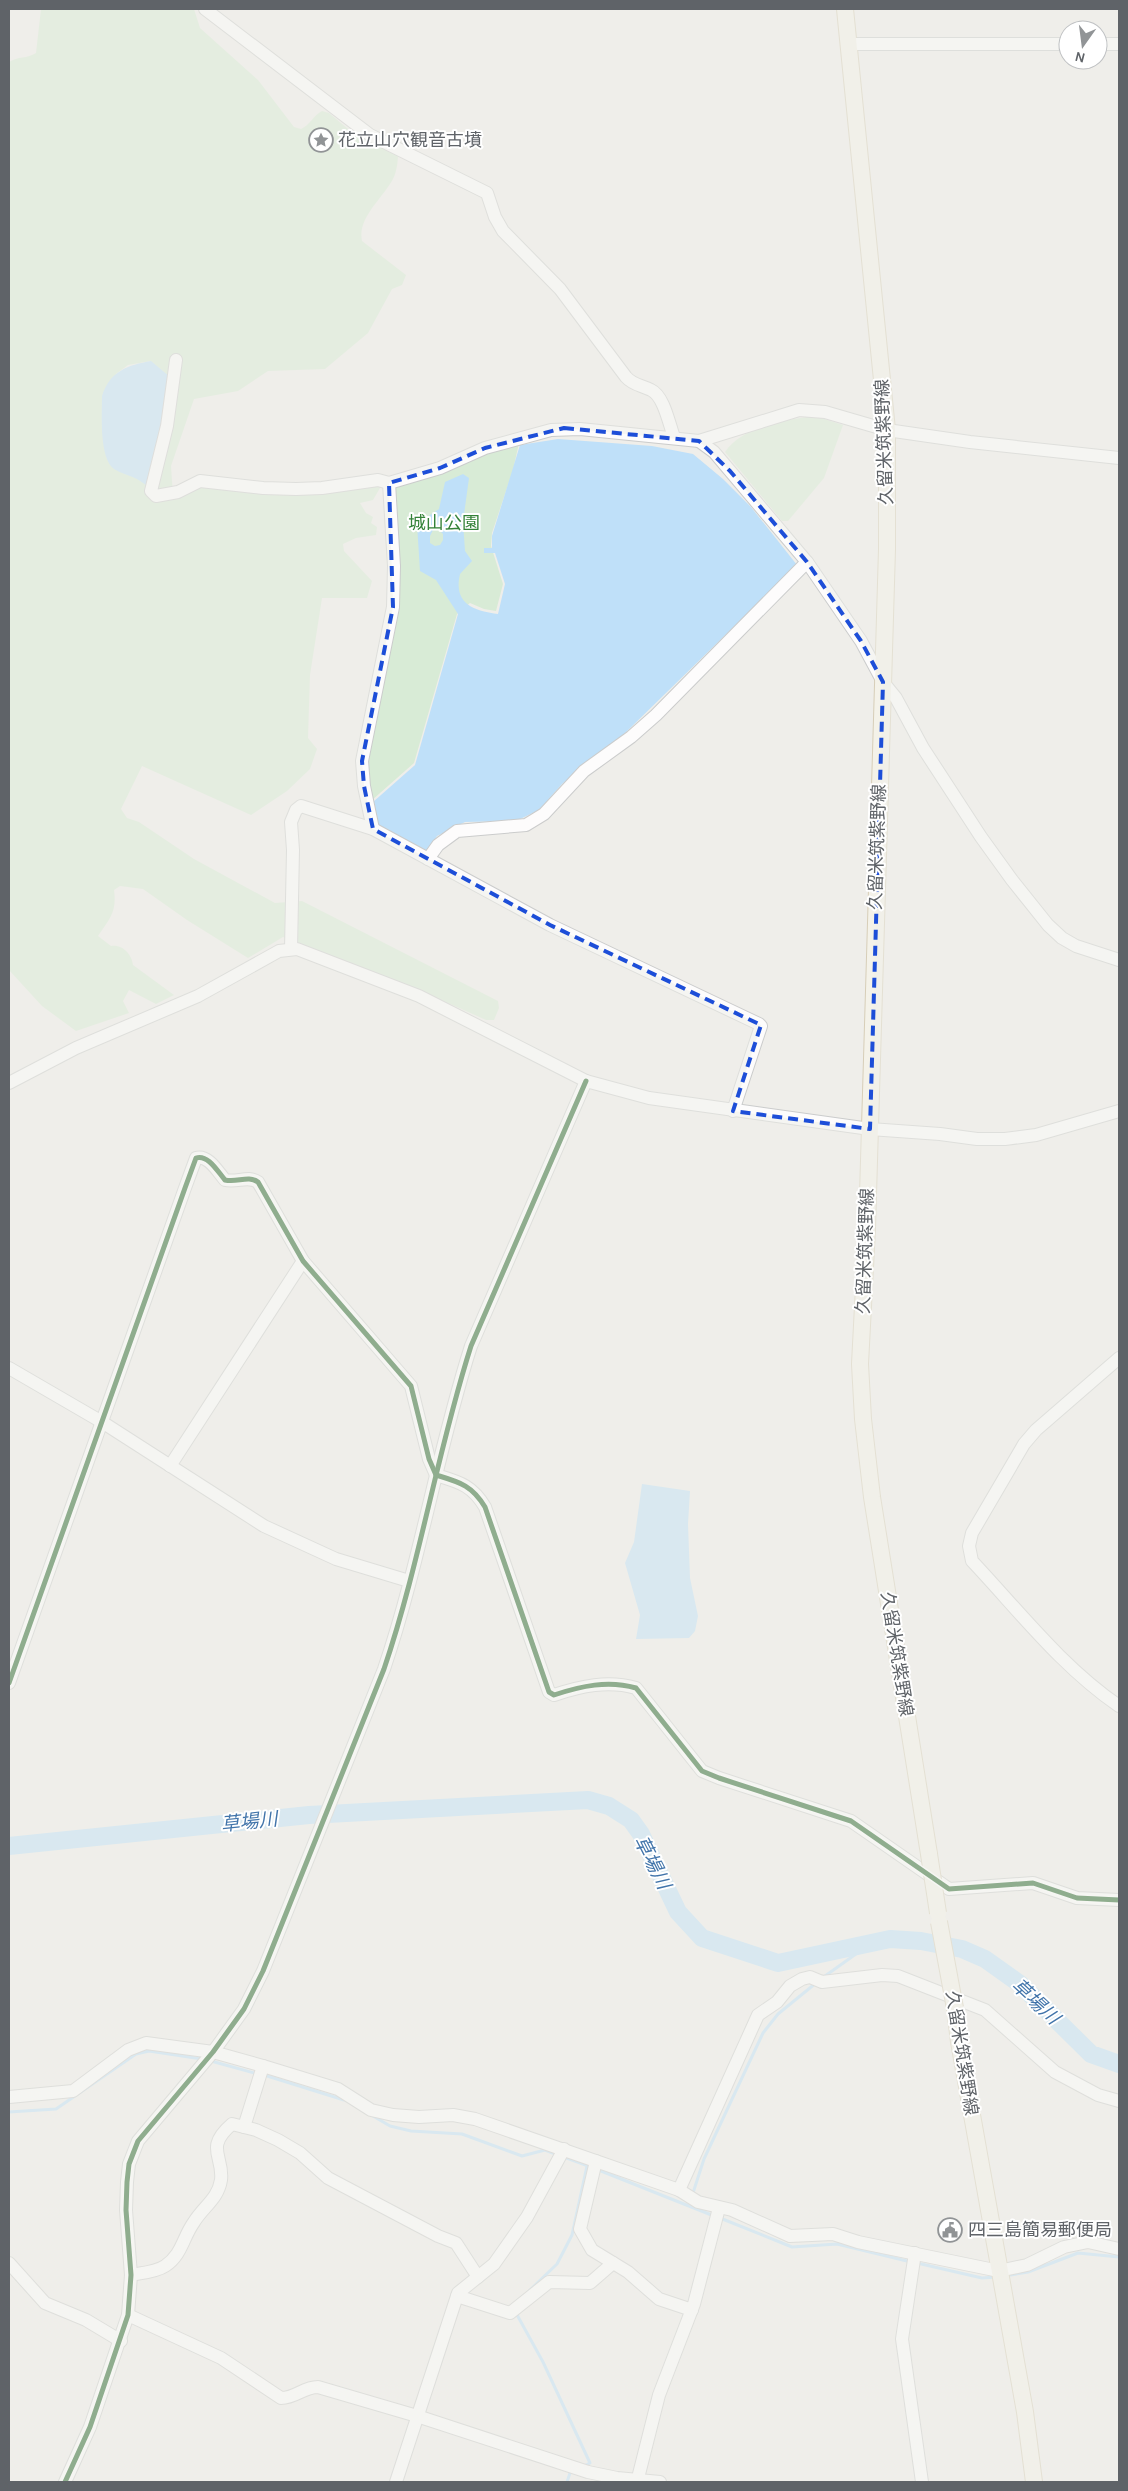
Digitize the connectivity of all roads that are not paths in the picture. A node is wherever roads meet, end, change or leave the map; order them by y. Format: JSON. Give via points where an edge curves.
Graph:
{"nodes":[{"id":1,"x":205,"y":9,"type":"edge"},
{"id":2,"x":845,"y":9,"type":"edge"},
{"id":3,"x":848,"y":44,"type":"junction"},
{"id":4,"x":1058,"y":44,"type":"edge"},
{"id":5,"x":176,"y":360,"type":"dead end"},
{"id":6,"x":887,"y":430,"type":"junction"},
{"id":7,"x":674,"y":437,"type":"junction"},
{"id":8,"x":699,"y":441,"type":"junction"},
{"id":9,"x":1119,"y":458,"type":"edge"},
{"id":10,"x":389,"y":483,"type":"junction"},
{"id":11,"x":807,"y":562,"type":"junction"},
{"id":12,"x":883,"y":682,"type":"junction"},
{"id":13,"x":373,"y":829,"type":"junction"},
{"id":14,"x":428,"y":859,"type":"junction"},
{"id":15,"x":291,"y":949,"type":"junction"},
{"id":16,"x":1119,"y":960,"type":"edge"},
{"id":17,"x":586,"y":1082,"type":"junction"},
{"id":18,"x":9,"y":1083,"type":"edge"},
{"id":19,"x":733,"y":1111,"type":"junction"},
{"id":20,"x":1119,"y":1111,"type":"edge"},
{"id":21,"x":870,"y":1129,"type":"junction"},
{"id":22,"x":303,"y":1261,"type":"junction"},
{"id":23,"x":1119,"y":1358,"type":"edge"},
{"id":24,"x":9,"y":1368,"type":"edge"},
{"id":25,"x":102,"y":1422,"type":"junction"},
{"id":26,"x":170,"y":1466,"type":"junction"},
{"id":27,"x":436,"y":1475,"type":"junction"},
{"id":28,"x":408,"y":1581,"type":"junction"},
{"id":29,"x":9,"y":1683,"type":"edge"},
{"id":30,"x":1119,"y":1706,"type":"edge"},
{"id":31,"x":1119,"y":1900,"type":"edge"},
{"id":32,"x":213,"y":2052,"type":"junction"},
{"id":33,"x":263,"y":2066,"type":"junction"},
{"id":34,"x":9,"y":2097,"type":"edge"},
{"id":35,"x":1119,"y":2101,"type":"edge"},
{"id":36,"x":244,"y":2126,"type":"junction"},
{"id":37,"x":564,"y":2149,"type":"junction"},
{"id":38,"x":596,"y":2161,"type":"junction"},
{"id":39,"x":679,"y":2190,"type":"junction"},
{"id":40,"x":719,"y":2208,"type":"junction"},
{"id":41,"x":1119,"y":2249,"type":"edge"},
{"id":42,"x":915,"y":2253,"type":"junction"},
{"id":43,"x":9,"y":2263,"type":"edge"},
{"id":44,"x":613,"y":2263,"type":"junction"},
{"id":45,"x":998,"y":2270,"type":"junction"},
{"id":46,"x":131,"y":2275,"type":"junction"},
{"id":47,"x":478,"y":2277,"type":"junction"},
{"id":48,"x":457,"y":2296,"type":"junction"},
{"id":49,"x":692,"y":2310,"type":"junction"},
{"id":50,"x":128,"y":2315,"type":"junction"},
{"id":51,"x":121,"y":2341,"type":"junction"},
{"id":52,"x":417,"y":2416,"type":"junction"},
{"id":53,"x":638,"y":2480,"type":"edge"},
{"id":54,"x":65,"y":2482,"type":"edge"},
{"id":55,"x":396,"y":2482,"type":"edge"},
{"id":56,"x":660,"y":2482,"type":"edge"},
{"id":57,"x":922,"y":2482,"type":"edge"},
{"id":58,"x":1034,"y":2482,"type":"edge"}],
"edges":[{"from":1,"to":7,"type":"street","via":[[370,134],[487,193],[503,231],[560,289],[626,377],[632,384],[653,390]]},
{"from":2,"to":3,"type":"main road","name":"久留米筑紫野線"},
{"from":3,"to":4,"type":"street"},
{"from":3,"to":6,"type":"main road","name":"久留米筑紫野線"},
{"from":5,"to":10,"type":"street","via":[[166,426],[151,491],[156,496],[178,492],[200,481],[296,489],[378,480]]},
{"from":6,"to":8,"type":"street","via":[[825,412],[799,410]]},
{"from":6,"to":9,"type":"street"},
{"from":6,"to":12,"type":"main road","name":"久留米筑紫野線"},
{"from":7,"to":8,"type":"street"},
{"from":7,"to":10,"type":"street","via":[[564,428],[551,430],[485,448],[440,468]]},
{"from":8,"to":11,"type":"street","via":[[714,452]]},
{"from":10,"to":13,"type":"street","via":[[393,608],[362,761]]},
{"from":11,"to":12,"type":"street","via":[[861,641]]},
{"from":11,"to":14,"type":"street","via":[[656,714],[631,737],[584,771],[544,814],[526,825],[457,831],[438,845]]},
{"from":12,"to":16,"type":"street","via":[[981,838],[1048,925],[1076,946]]},
{"from":12,"to":21,"type":"main road","name":"久留米筑紫野線"},
{"from":13,"to":14,"type":"street"},
{"from":13,"to":15,"type":"street","via":[[301,806],[296,810],[291,822]]},
{"from":14,"to":19,"type":"street","via":[[550,925],[759,1024]]},
{"from":15,"to":17,"type":"street","via":[[419,996]]},
{"from":15,"to":18,"type":"street","via":[[279,951],[198,996],[76,1048]]},
{"from":17,"to":19,"type":"street","via":[[641,1096]]},
{"from":17,"to":27,"type":"street","via":[[471,1346]]},
{"from":19,"to":21,"type":"street"},
{"from":20,"to":21,"type":"street","via":[[1036,1135],[1004,1139]]},
{"from":21,"to":45,"type":"main road","name":"久留米筑紫野線","bridge":true,"via":[[860,1364],[863,1419],[872,1497],[958,2042]]},
{"from":22,"to":25,"type":"street","via":[[258,1182],[249,1178],[225,1180],[206,1157],[196,1158]]},
{"from":22,"to":26,"type":"street"},
{"from":22,"to":27,"type":"street","via":[[411,1386]]},
{"from":23,"to":30,"type":"street","via":[[1049,1417],[1024,1444],[972,1533],[969,1546],[972,1561],[1061,1657],[1086,1682]]},
{"from":24,"to":25,"type":"street"},
{"from":25,"to":26,"type":"street"},
{"from":25,"to":29,"type":"street"},
{"from":26,"to":28,"type":"street","via":[[264,1526],[336,1559]]},
{"from":27,"to":28,"type":"street"},
{"from":27,"to":31,"type":"street","via":[[465,1485],[477,1493],[485,1507],[549,1692],[554,1695],[584,1685],[636,1688],[702,1771],[851,1821],[949,1889],[1033,1883],[1077,1898]]},
{"from":28,"to":32,"type":"street","via":[[400,1622],[384,1669],[263,1971],[244,2008]]},
{"from":32,"to":33,"type":"street"},
{"from":32,"to":34,"type":"street","via":[[146,2044],[128,2050],[73,2091]]},
{"from":32,"to":46,"type":"street","via":[[138,2141],[129,2164],[126,2210]]},
{"from":33,"to":36,"type":"street"},
{"from":33,"to":37,"type":"street","via":[[338,2089],[371,2110],[385,2114],[453,2115],[475,2119]]},
{"from":35,"to":39,"type":"street","via":[[1074,2084],[1036,2057],[985,2010],[962,2000],[898,1976],[822,1982],[802,1979],[758,2014]]},
{"from":36,"to":46,"type":"street","via":[[232,2124],[218,2140],[215,2154],[221,2179],[217,2194],[193,2222],[179,2254],[164,2267]]},
{"from":36,"to":47,"type":"street","via":[[300,2153],[328,2178],[456,2243]]},
{"from":37,"to":38,"type":"street"},
{"from":37,"to":47,"type":"street","via":[[528,2217],[494,2264]]},
{"from":38,"to":39,"type":"street"},
{"from":38,"to":44,"type":"street","via":[[580,2229],[592,2250]]},
{"from":39,"to":40,"type":"street","via":[[698,2202]]},
{"from":40,"to":42,"type":"street","via":[[732,2210],[790,2236],[833,2234]]},
{"from":40,"to":49,"type":"street"},
{"from":41,"to":45,"type":"street","via":[[1088,2242],[1064,2247],[1028,2265]]},
{"from":42,"to":45,"type":"street"},
{"from":42,"to":57,"type":"street","via":[[902,2339]]},
{"from":43,"to":51,"type":"street","via":[[45,2303],[86,2320]]},
{"from":44,"to":48,"type":"street","via":[[590,2283],[549,2282],[510,2314]]},
{"from":44,"to":49,"type":"street","via":[[659,2298]]},
{"from":45,"to":58,"type":"main road","name":"久留米筑紫野線","via":[[1025,2412]]},
{"from":46,"to":50,"type":"street"},
{"from":47,"to":48,"type":"street"},
{"from":48,"to":52,"type":"street"},
{"from":49,"to":53,"type":"street","via":[[659,2395]]},
{"from":50,"to":51,"type":"street"},
{"from":50,"to":52,"type":"street","via":[[220,2358],[282,2398],[292,2398],[307,2387],[318,2387]]},
{"from":51,"to":54,"type":"street","via":[[90,2427]]},
{"from":52,"to":53,"type":"street","via":[[588,2472]]},
{"from":52,"to":55,"type":"street"},
{"from":53,"to":56,"type":"street"}]}
